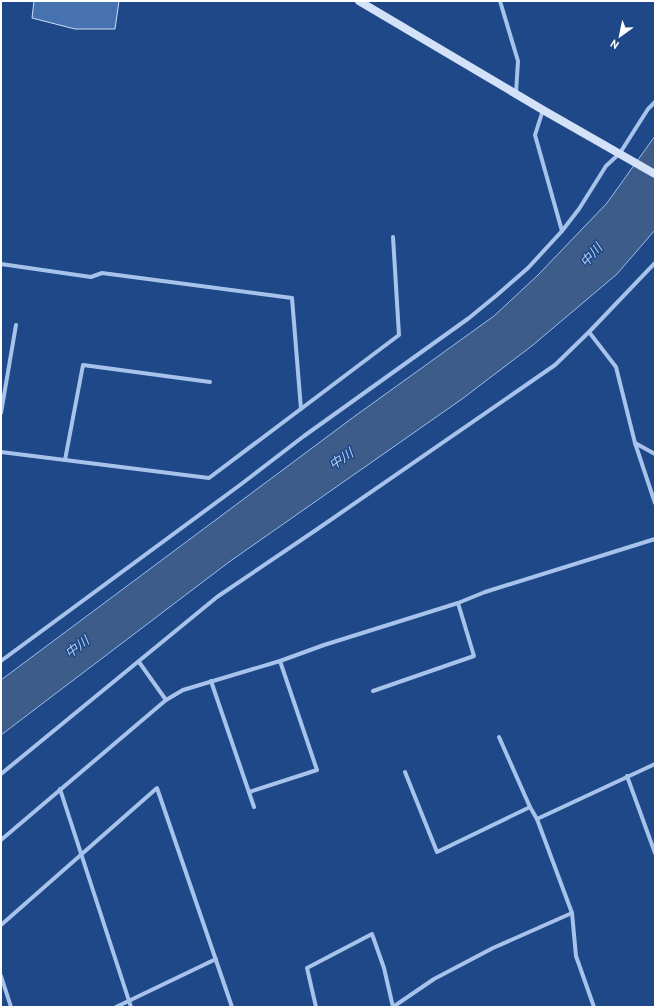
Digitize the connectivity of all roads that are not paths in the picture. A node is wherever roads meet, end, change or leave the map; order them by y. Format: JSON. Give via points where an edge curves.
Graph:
{"nodes":[{"id":1,"x":359,"y":1,"type":"edge"},
{"id":2,"x":500,"y":1,"type":"edge"},
{"id":3,"x":516,"y":94,"type":"junction"},
{"id":4,"x":655,"y":102,"type":"edge"},
{"id":5,"x":542,"y":110,"type":"junction"},
{"id":6,"x":620,"y":153,"type":"junction"},
{"id":7,"x":655,"y":174,"type":"edge"},
{"id":8,"x":562,"y":232,"type":"junction"},
{"id":9,"x":393,"y":237,"type":"dead end"},
{"id":10,"x":655,"y":262,"type":"edge"},
{"id":11,"x":1,"y":264,"type":"edge"},
{"id":12,"x":16,"y":325,"type":"dead end"},
{"id":13,"x":589,"y":332,"type":"junction"},
{"id":14,"x":210,"y":382,"type":"dead end"},
{"id":15,"x":301,"y":408,"type":"junction"},
{"id":16,"x":1,"y":412,"type":"edge"},
{"id":17,"x":635,"y":442,"type":"junction"},
{"id":18,"x":1,"y":452,"type":"edge"},
{"id":19,"x":655,"y":454,"type":"edge"},
{"id":20,"x":65,"y":460,"type":"junction"},
{"id":21,"x":655,"y":503,"type":"edge"},
{"id":22,"x":655,"y":539,"type":"edge"},
{"id":23,"x":458,"y":603,"type":"junction"},
{"id":24,"x":1,"y":661,"type":"edge"},
{"id":25,"x":280,"y":661,"type":"junction"},
{"id":26,"x":139,"y":662,"type":"junction"},
{"id":27,"x":210,"y":681,"type":"junction"},
{"id":28,"x":373,"y":691,"type":"dead end"},
{"id":29,"x":166,"y":700,"type":"junction"},
{"id":30,"x":499,"y":737,"type":"dead end"},
{"id":31,"x":655,"y":764,"type":"edge"},
{"id":32,"x":405,"y":772,"type":"dead end"},
{"id":33,"x":1,"y":774,"type":"edge"},
{"id":34,"x":627,"y":776,"type":"junction"},
{"id":35,"x":60,"y":789,"type":"junction"},
{"id":36,"x":249,"y":792,"type":"junction"},
{"id":37,"x":254,"y":807,"type":"dead end"},
{"id":38,"x":530,"y":807,"type":"junction"},
{"id":39,"x":537,"y":819,"type":"junction"},
{"id":40,"x":1,"y":840,"type":"edge"},
{"id":41,"x":655,"y":853,"type":"edge"},
{"id":42,"x":81,"y":854,"type":"junction"},
{"id":43,"x":572,"y":913,"type":"junction"},
{"id":44,"x":1,"y":925,"type":"edge"},
{"id":45,"x":216,"y":959,"type":"junction"},
{"id":46,"x":1,"y":976,"type":"edge"},
{"id":47,"x":129,"y":1000,"type":"junction"},
{"id":48,"x":11,"y":1007,"type":"edge"},
{"id":49,"x":116,"y":1007,"type":"edge"},
{"id":50,"x":131,"y":1007,"type":"edge"},
{"id":51,"x":232,"y":1007,"type":"edge"},
{"id":52,"x":316,"y":1007,"type":"edge"},
{"id":53,"x":393,"y":1007,"type":"edge"},
{"id":54,"x":594,"y":1007,"type":"edge"}],
"edges":[{"from":1,"to":3,"type":"street"},
{"from":2,"to":3,"type":"street","via":[[518,61]]},
{"from":3,"to":5,"type":"street"},
{"from":4,"to":6,"type":"street"},
{"from":5,"to":6,"type":"street"},
{"from":5,"to":8,"type":"street","via":[[535,135]]},
{"from":6,"to":7,"type":"street"},
{"from":6,"to":8,"type":"street","via":[[606,166],[580,209]]},
{"from":8,"to":24,"type":"street","via":[[528,268],[469,318],[304,436]]},
{"from":9,"to":15,"type":"street","via":[[399,336]]},
{"from":10,"to":13,"type":"street"},
{"from":11,"to":15,"type":"street","via":[[91,277],[102,273],[292,298]]},
{"from":12,"to":16,"type":"street"},
{"from":13,"to":17,"type":"street","via":[[616,366]]},
{"from":13,"to":26,"type":"street","via":[[554,365],[217,597]]},
{"from":14,"to":20,"type":"street","via":[[83,365]]},
{"from":15,"to":20,"type":"street","via":[[209,478]]},
{"from":17,"to":19,"type":"street"},
{"from":17,"to":21,"type":"street"},
{"from":18,"to":20,"type":"street"},
{"from":22,"to":23,"type":"street","via":[[485,592]]},
{"from":23,"to":25,"type":"street"},
{"from":23,"to":28,"type":"street","via":[[474,656]]},
{"from":25,"to":27,"type":"street"},
{"from":25,"to":36,"type":"street","via":[[317,770]]},
{"from":26,"to":29,"type":"street"},
{"from":26,"to":33,"type":"street"},
{"from":27,"to":29,"type":"street","via":[[183,690]]},
{"from":27,"to":36,"type":"street"},
{"from":29,"to":35,"type":"street"},
{"from":30,"to":38,"type":"street"},
{"from":31,"to":34,"type":"street"},
{"from":32,"to":38,"type":"street","via":[[437,852]]},
{"from":34,"to":39,"type":"street"},
{"from":34,"to":41,"type":"street"},
{"from":35,"to":40,"type":"street"},
{"from":35,"to":42,"type":"street"},
{"from":36,"to":37,"type":"street"},
{"from":38,"to":39,"type":"street"},
{"from":39,"to":43,"type":"street"},
{"from":42,"to":44,"type":"street"},
{"from":42,"to":45,"type":"street","via":[[158,788]]},
{"from":42,"to":47,"type":"street"},
{"from":43,"to":53,"type":"street","via":[[492,948],[434,979]]},
{"from":43,"to":54,"type":"street","via":[[576,956]]},
{"from":45,"to":47,"type":"street"},
{"from":45,"to":51,"type":"street"},
{"from":46,"to":48,"type":"street"},
{"from":47,"to":49,"type":"street"},
{"from":47,"to":50,"type":"street"},
{"from":52,"to":53,"type":"street","via":[[307,968],[372,934],[384,968]]}]}
